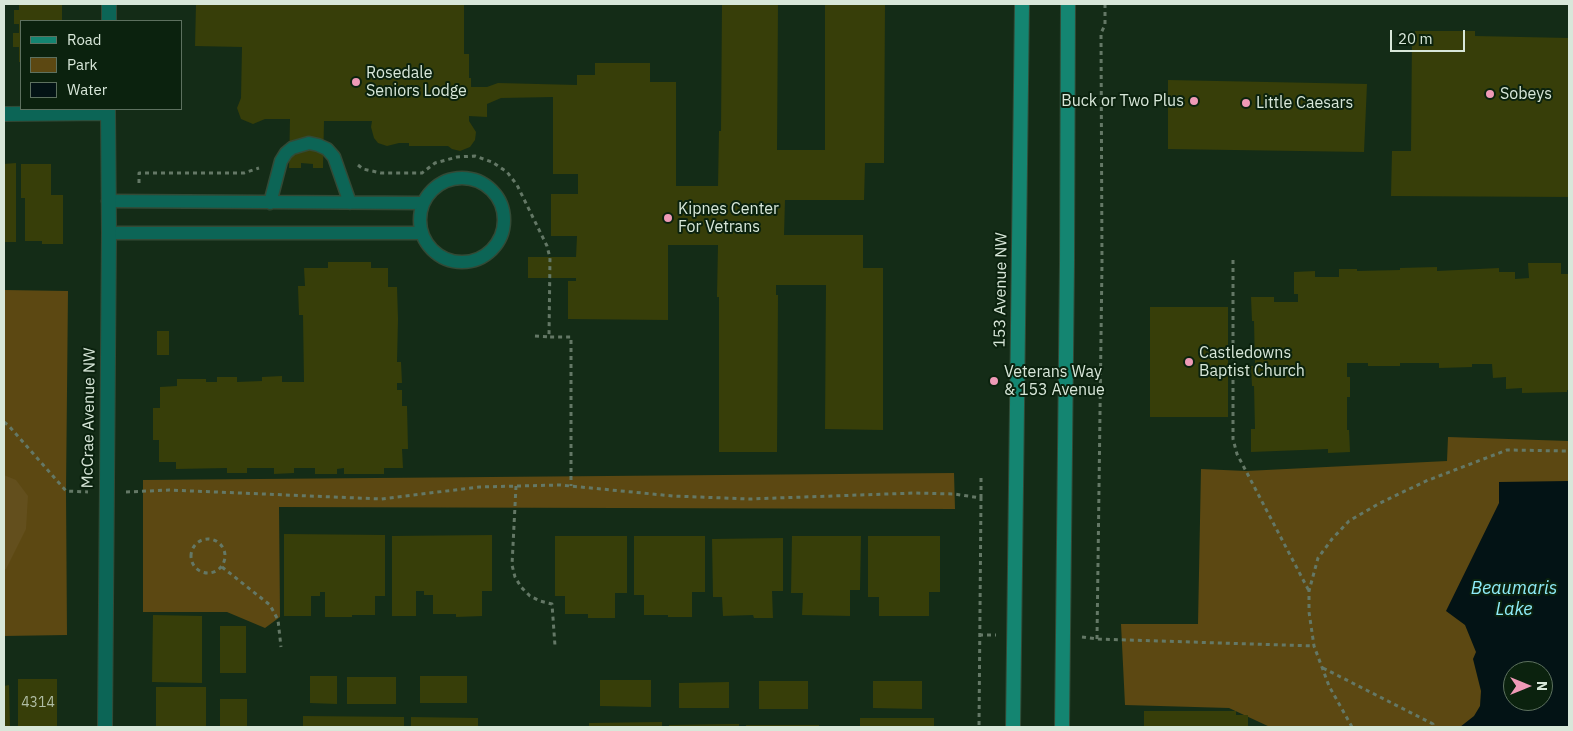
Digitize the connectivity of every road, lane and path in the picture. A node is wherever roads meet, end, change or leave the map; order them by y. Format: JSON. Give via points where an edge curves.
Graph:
{"nodes":[{"id":1,"x":109,"y":4,"type":"edge"},
{"id":2,"x":1022,"y":4,"type":"edge"},
{"id":3,"x":1068,"y":4,"type":"edge"},
{"id":4,"x":1105,"y":4,"type":"edge"},
{"id":5,"x":109,"y":20,"type":"edge"},
{"id":6,"x":108,"y":111,"type":"edge"},
{"id":7,"x":4,"y":114,"type":"edge"},
{"id":8,"x":108,"y":202,"type":"junction"},
{"id":9,"x":270,"y":203,"type":"junction"},
{"id":10,"x":350,"y":203,"type":"junction"},
{"id":11,"x":423,"y":203,"type":"junction"},
{"id":12,"x":108,"y":234,"type":"junction"},
{"id":13,"x":422,"y":234,"type":"junction"},
{"id":14,"x":1233,"y":260,"type":"dead end"},
{"id":15,"x":534,"y":336,"type":"dead end"},
{"id":16,"x":549,"y":337,"type":"dead end"},
{"id":17,"x":4,"y":422,"type":"edge"},
{"id":18,"x":1569,"y":451,"type":"edge"},
{"id":19,"x":981,"y":475,"type":"dead end"},
{"id":20,"x":516,"y":486,"type":"junction"},
{"id":21,"x":106,"y":492,"type":"junction"},
{"id":22,"x":981,"y":498,"type":"junction"},
{"id":23,"x":222,"y":567,"type":"junction"},
{"id":24,"x":1309,"y":590,"type":"junction"},
{"id":25,"x":979,"y":635,"type":"junction"},
{"id":26,"x":1014,"y":635,"type":"junction"},
{"id":27,"x":1063,"y":636,"type":"junction"},
{"id":28,"x":1097,"y":639,"type":"junction"},
{"id":29,"x":555,"y":646,"type":"dead end"},
{"id":30,"x":1314,"y":646,"type":"junction"},
{"id":31,"x":281,"y":647,"type":"dead end"},
{"id":32,"x":1322,"y":668,"type":"junction"},
{"id":33,"x":105,"y":727,"type":"edge"},
{"id":34,"x":979,"y":727,"type":"edge"},
{"id":35,"x":1013,"y":727,"type":"edge"},
{"id":36,"x":1062,"y":727,"type":"edge"},
{"id":37,"x":1352,"y":727,"type":"edge"},
{"id":38,"x":1432,"y":727,"type":"edge"}],
"edges":[{"from":1,"to":5,"type":"street"},
{"from":2,"to":26,"type":"main road","name":"153 Avenue NW"},
{"from":3,"to":27,"type":"main road"},
{"from":4,"to":28,"type":"path","via":[[1101,34],[1102,263]]},
{"from":6,"to":7,"type":"street"},
{"from":6,"to":8,"type":"street","name":"McCrae Avenue NW"},
{"from":8,"to":9,"type":"lane"},
{"from":8,"to":12,"type":"street","name":"McCrae Avenue NW"},
{"from":9,"to":10,"type":"lane"},
{"from":9,"to":10,"type":"lane","via":[[281,160],[292,148],[309,143],[327,149],[334,157]]},
{"from":10,"to":11,"type":"lane"},
{"from":11,"to":13,"type":"lane"},
{"from":11,"to":13,"type":"lane","via":[[441,183],[467,178],[492,189],[500,200],[504,226],[492,249],[470,262],[445,259],[435,253]]},
{"from":12,"to":13,"type":"lane"},
{"from":12,"to":21,"type":"street","name":"McCrae Avenue NW"},
{"from":14,"to":24,"type":"path","via":[[1233,439],[1237,454]]},
{"from":15,"to":16,"type":"path"},
{"from":17,"to":21,"type":"path","via":[[66,491]]},
{"from":18,"to":24,"type":"path","via":[[1507,450],[1426,481],[1380,503],[1350,521],[1332,539],[1318,558]]},
{"from":19,"to":22,"type":"path"},
{"from":20,"to":21,"type":"path","via":[[381,499],[169,490]]},
{"from":20,"to":22,"type":"path","via":[[560,485],[673,496],[749,499],[915,493]]},
{"from":20,"to":29,"type":"path","via":[[512,565],[515,577],[530,596],[552,604]]},
{"from":21,"to":33,"type":"street","name":"McCrae Avenue NW"},
{"from":22,"to":25,"type":"path"},
{"from":23,"to":23,"type":"path","via":[[225,557],[219,543],[208,539],[194,546],[192,563],[200,572],[212,573]]},
{"from":23,"to":31,"type":"path","via":[[270,605],[278,620]]},
{"from":24,"to":30,"type":"path"},
{"from":25,"to":26,"type":"path"},
{"from":25,"to":34,"type":"path"},
{"from":26,"to":35,"type":"main road","name":"153 Avenue NW"},
{"from":27,"to":28,"type":"path"},
{"from":27,"to":36,"type":"main road"},
{"from":28,"to":30,"type":"path"},
{"from":30,"to":32,"type":"path"},
{"from":32,"to":37,"type":"path"},
{"from":32,"to":38,"type":"path","via":[[1433,724]]}]}
